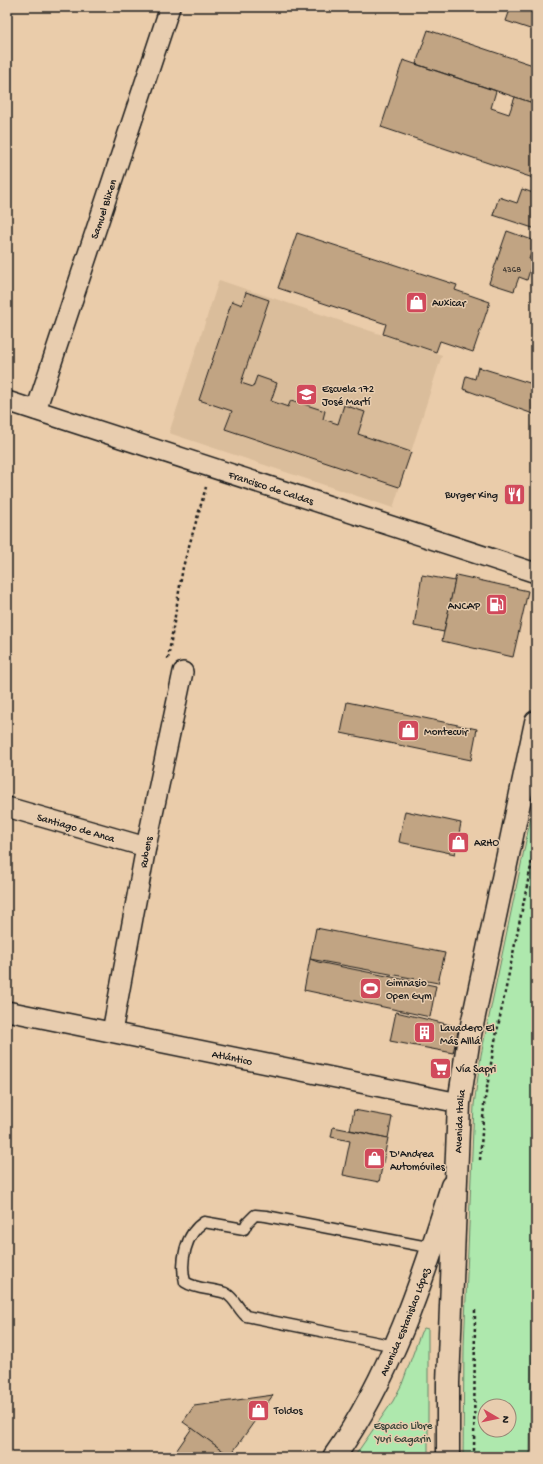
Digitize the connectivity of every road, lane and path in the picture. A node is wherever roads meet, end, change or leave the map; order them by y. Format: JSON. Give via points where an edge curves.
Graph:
{"nodes":[{"id":1,"x":170,"y":7,"type":"edge"},
{"id":2,"x":7,"y":401,"type":"edge"},
{"id":3,"x":36,"y":410,"type":"junction"},
{"id":4,"x":212,"y":467,"type":"junction"},
{"id":5,"x":536,"y":573,"type":"edge"},
{"id":6,"x":183,"y":672,"type":"joint"},
{"id":7,"x":536,"y":722,"type":"edge"},
{"id":8,"x":7,"y":807,"type":"edge"},
{"id":9,"x":536,"y":842,"type":"edge"},
{"id":10,"x":146,"y":847,"type":"junction"},
{"id":11,"x":7,"y":1011,"type":"edge"},
{"id":12,"x":112,"y":1032,"type":"junction"},
{"id":13,"x":459,"y":1103,"type":"junction"},
{"id":14,"x":480,"y":1161,"type":"dead end"},
{"id":15,"x":455,"y":1177,"type":"junction"},
{"id":16,"x":433,"y":1248,"type":"junction"},
{"id":17,"x":475,"y":1305,"type":"dead end"},
{"id":18,"x":395,"y":1346,"type":"junction"},
{"id":19,"x":334,"y":1457,"type":"edge"},
{"id":20,"x":448,"y":1457,"type":"edge"},
{"id":21,"x":474,"y":1457,"type":"edge"}],
"edges":[{"from":1,"to":3,"type":"street","name":"Samuel Blixen"},
{"from":2,"to":3,"type":"street","name":"Francisco de Caldas"},
{"from":3,"to":4,"type":"street","name":"Francisco de Caldas"},
{"from":4,"to":5,"type":"street","name":"Francisco de Caldas"},
{"from":4,"to":6,"type":"path","via":[[183,567],[167,662]]},
{"from":6,"to":10,"type":"street","name":"Rubens"},
{"from":7,"to":13,"type":"main road","name":"Avenida Italia","via":[[470,1036]]},
{"from":8,"to":10,"type":"street","name":"Santiago de Anca"},
{"from":9,"to":14,"type":"path","via":[[494,1046],[484,1106]]},
{"from":10,"to":12,"type":"street","name":"Rubens"},
{"from":11,"to":12,"type":"street","name":"Atlántico"},
{"from":12,"to":13,"type":"street","name":"Atlántico"},
{"from":13,"to":15,"type":"main road","name":"Avenida Italia"},
{"from":15,"to":16,"type":"main road","name":"Avenida Estanislao López"},
{"from":15,"to":20,"type":"main road","name":"Avenida Italia"},
{"from":16,"to":18,"type":"main road","name":"Avenida Estanislao López"},
{"from":16,"to":18,"type":"lane","via":[[255,1215],[244,1229],[204,1222],[191,1235],[183,1258],[185,1282],[192,1286],[225,1293],[246,1316]]},
{"from":17,"to":21,"type":"path"},
{"from":18,"to":19,"type":"main road","name":"Avenida Estanislao López","via":[[363,1409]]}]}
